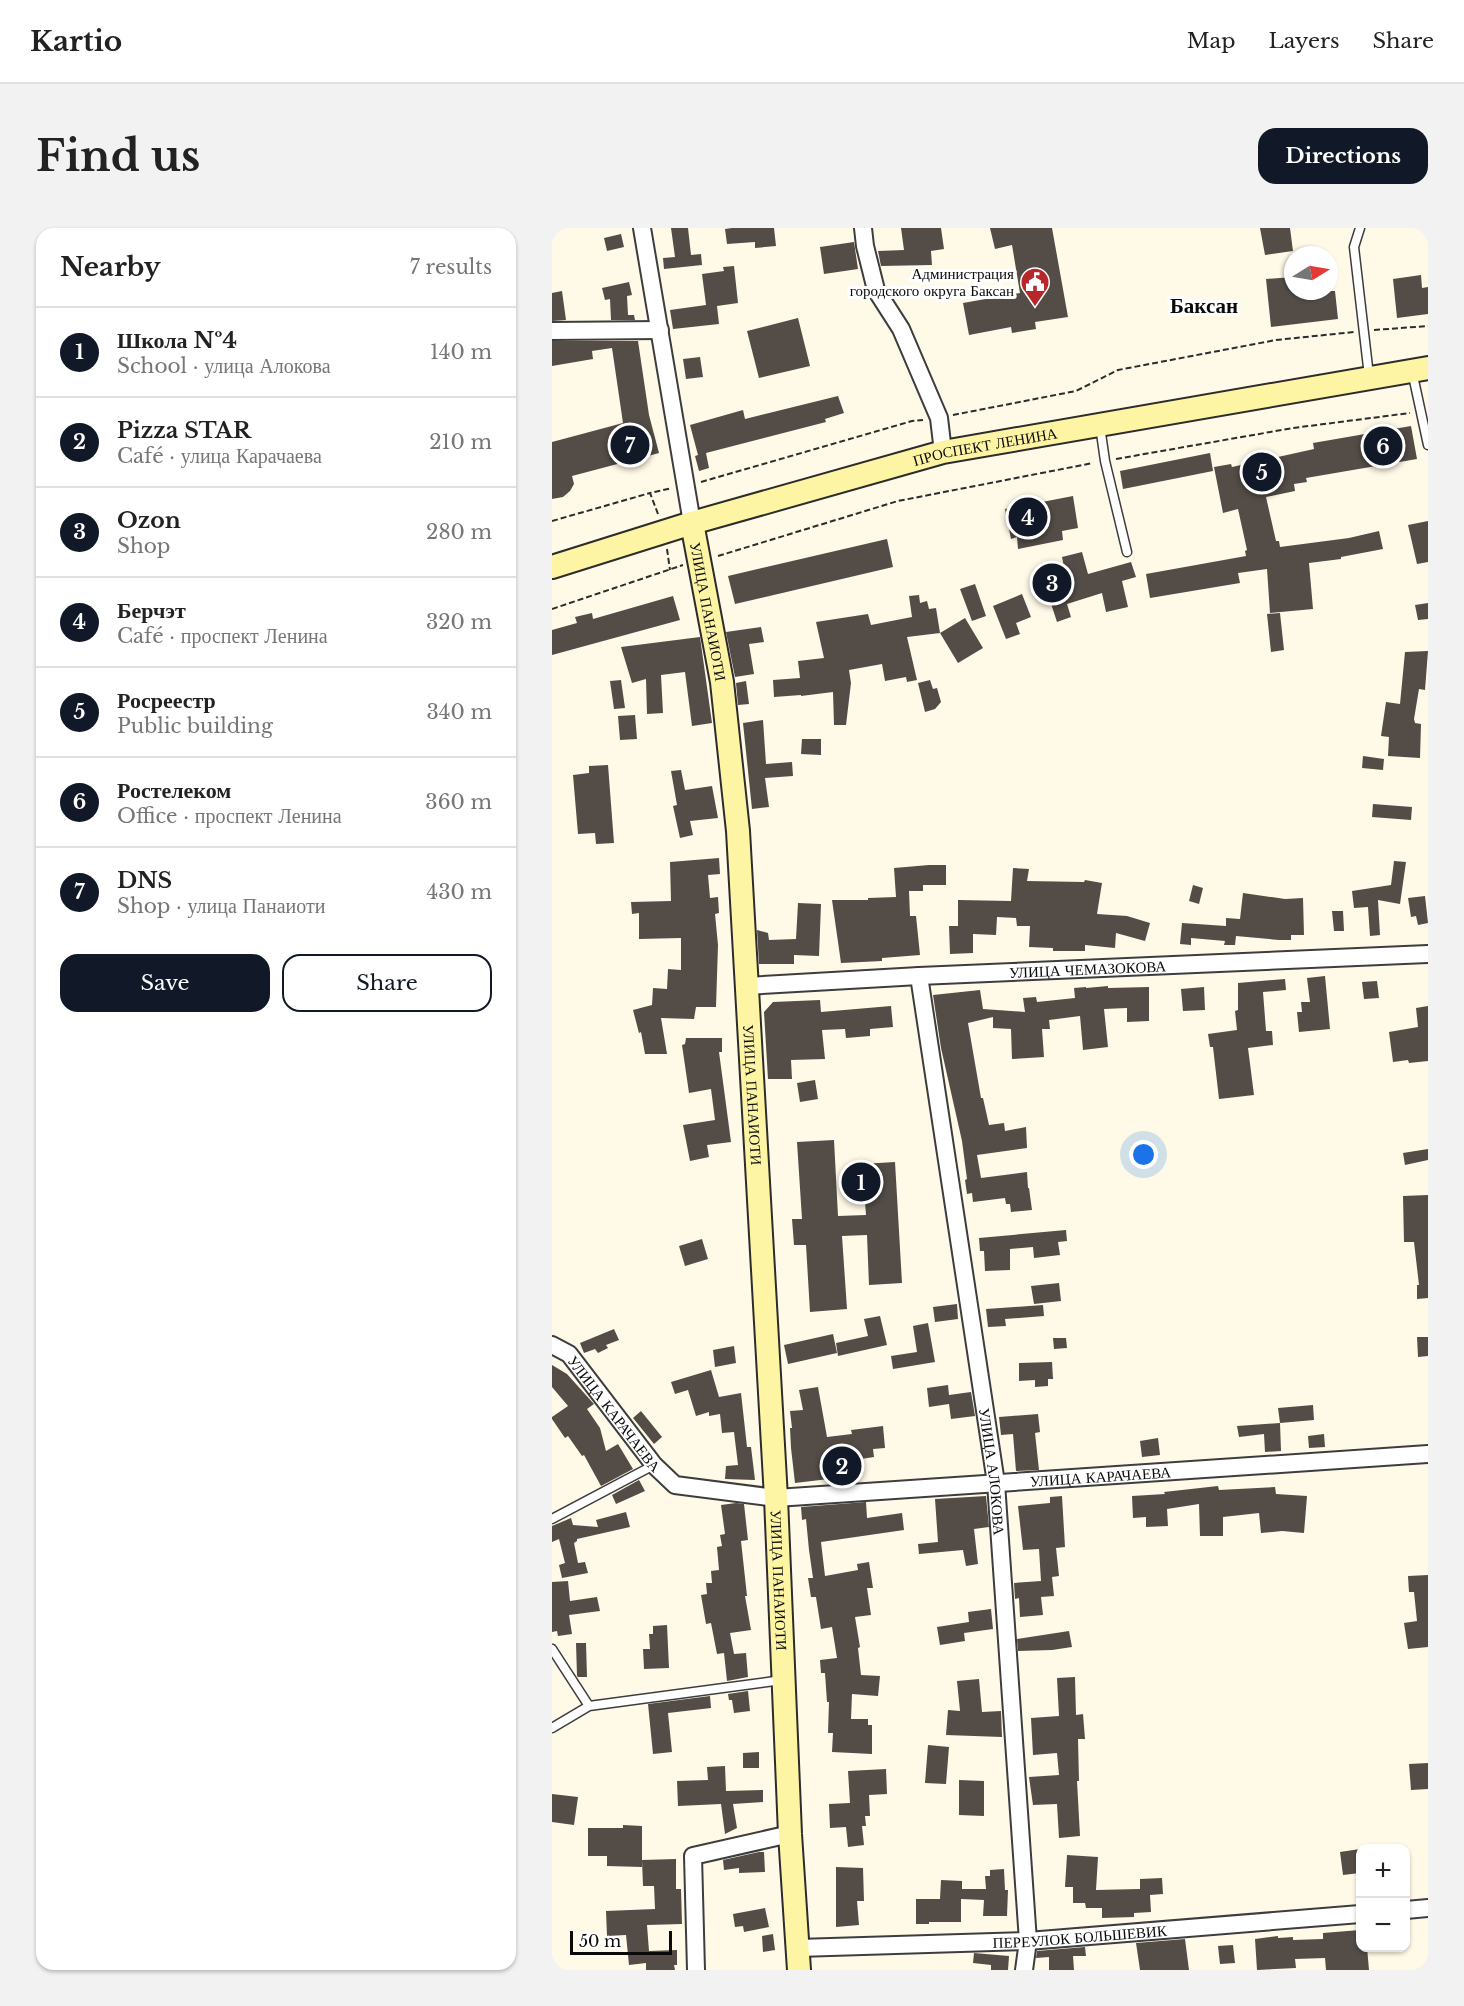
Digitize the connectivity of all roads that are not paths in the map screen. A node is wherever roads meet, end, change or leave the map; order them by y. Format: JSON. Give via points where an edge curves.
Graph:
{"nodes":[{"id":1,"x":642,"y":228,"type":"edge"},
{"id":2,"x":863,"y":228,"type":"edge"},
{"id":3,"x":1360,"y":228,"type":"edge"},
{"id":4,"x":660,"y":330,"type":"junction"},
{"id":5,"x":552,"y":331,"type":"edge"},
{"id":6,"x":1420,"y":369,"type":"edge"},
{"id":7,"x":1369,"y":379,"type":"junction"},
{"id":8,"x":1100,"y":425,"type":"junction"},
{"id":9,"x":1428,"y":445,"type":"edge"},
{"id":10,"x":943,"y":452,"type":"junction"},
{"id":11,"x":693,"y":522,"type":"junction"},
{"id":12,"x":1127,"y":552,"type":"dead end"},
{"id":13,"x":552,"y":567,"type":"edge"},
{"id":14,"x":1428,"y":954,"type":"edge"},
{"id":15,"x":919,"y":976,"type":"junction"},
{"id":16,"x":746,"y":986,"type":"junction"},
{"id":17,"x":552,"y":1345,"type":"edge"},
{"id":18,"x":1428,"y":1454,"type":"edge"},
{"id":19,"x":654,"y":1466,"type":"junction"},
{"id":20,"x":996,"y":1483,"type":"junction"},
{"id":21,"x":776,"y":1498,"type":"junction"},
{"id":22,"x":552,"y":1519,"type":"edge"},
{"id":23,"x":552,"y":1649,"type":"edge"},
{"id":24,"x":783,"y":1680,"type":"junction"},
{"id":25,"x":589,"y":1706,"type":"junction"},
{"id":26,"x":552,"y":1728,"type":"edge"},
{"id":27,"x":790,"y":1834,"type":"junction"},
{"id":28,"x":1428,"y":1908,"type":"edge"},
{"id":29,"x":1410,"y":1910,"type":"edge"},
{"id":30,"x":1356,"y":1914,"type":"edge"},
{"id":31,"x":1028,"y":1941,"type":"junction"},
{"id":32,"x":799,"y":1959,"type":"edge"},
{"id":33,"x":696,"y":1970,"type":"edge"},
{"id":34,"x":1024,"y":1970,"type":"edge"}],
"edges":[{"from":1,"to":4,"type":"street","name":"УЛИЦА ПАНАИОТИ"},
{"from":2,"to":10,"type":"street","via":[[876,290],[901,329],[939,418]]},
{"from":3,"to":7,"type":"lane","via":[[1354,247]]},
{"from":4,"to":5,"type":"street"},
{"from":4,"to":11,"type":"street","name":"УЛИЦА ПАНАИОТИ"},
{"from":6,"to":7,"type":"street","name":"ПРОСПЕКТ ЛЕНИНА"},
{"from":6,"to":9,"type":"lane","via":[[1421,411]]},
{"from":7,"to":8,"type":"street","name":"ПРОСПЕКТ ЛЕНИНА"},
{"from":8,"to":10,"type":"street","name":"ПРОСПЕКТ ЛЕНИНА"},
{"from":8,"to":12,"type":"lane"},
{"from":10,"to":11,"type":"street","name":"ПРОСПЕКТ ЛЕНИНА"},
{"from":11,"to":13,"type":"street","name":"ПРОСПЕКТ ЛЕНИНА"},
{"from":11,"to":16,"type":"street","name":"УЛИЦА ПАНАИОТИ","via":[[722,682],[737,820]]},
{"from":14,"to":15,"type":"street","name":"УЛИЦА ЧЕМАЗОКОВА"},
{"from":15,"to":16,"type":"street","name":"УЛИЦА ЧЕМАЗОКОВА"},
{"from":15,"to":20,"type":"street","name":"УЛИЦА АЛОКОВА"},
{"from":16,"to":21,"type":"street","name":"УЛИЦА ПАНАИОТИ"},
{"from":17,"to":19,"type":"street","name":"УЛИЦА КАРАЧАЕВА","via":[[569,1354]]},
{"from":18,"to":20,"type":"street","name":"УЛИЦА КАРАЧАЕВА"},
{"from":19,"to":21,"type":"street","name":"УЛИЦА КАРАЧАЕВА","via":[[675,1485]]},
{"from":19,"to":22,"type":"lane"},
{"from":20,"to":21,"type":"street","name":"УЛИЦА КАРАЧАЕВА"},
{"from":20,"to":31,"type":"street","name":"УЛИЦА АЛОКОВА"},
{"from":21,"to":24,"type":"street","name":"УЛИЦА ПАНАИОТИ"},
{"from":23,"to":25,"type":"lane"},
{"from":24,"to":25,"type":"lane"},
{"from":24,"to":27,"type":"street","name":"УЛИЦА ПАНАИОТИ"},
{"from":25,"to":26,"type":"lane"},
{"from":27,"to":32,"type":"street","name":"УЛИЦА ПАНАИОТИ"},
{"from":27,"to":33,"type":"street","via":[[693,1856]]},
{"from":28,"to":29,"type":"street"},
{"from":30,"to":31,"type":"street","name":"ПЕРЕУЛОК БОЛЬШЕВИК"},
{"from":31,"to":32,"type":"street","name":"ПЕРЕУЛОК БОЛЬШЕВИК"},
{"from":31,"to":34,"type":"street","name":"УЛИЦА АЛОКОВА"}]}
